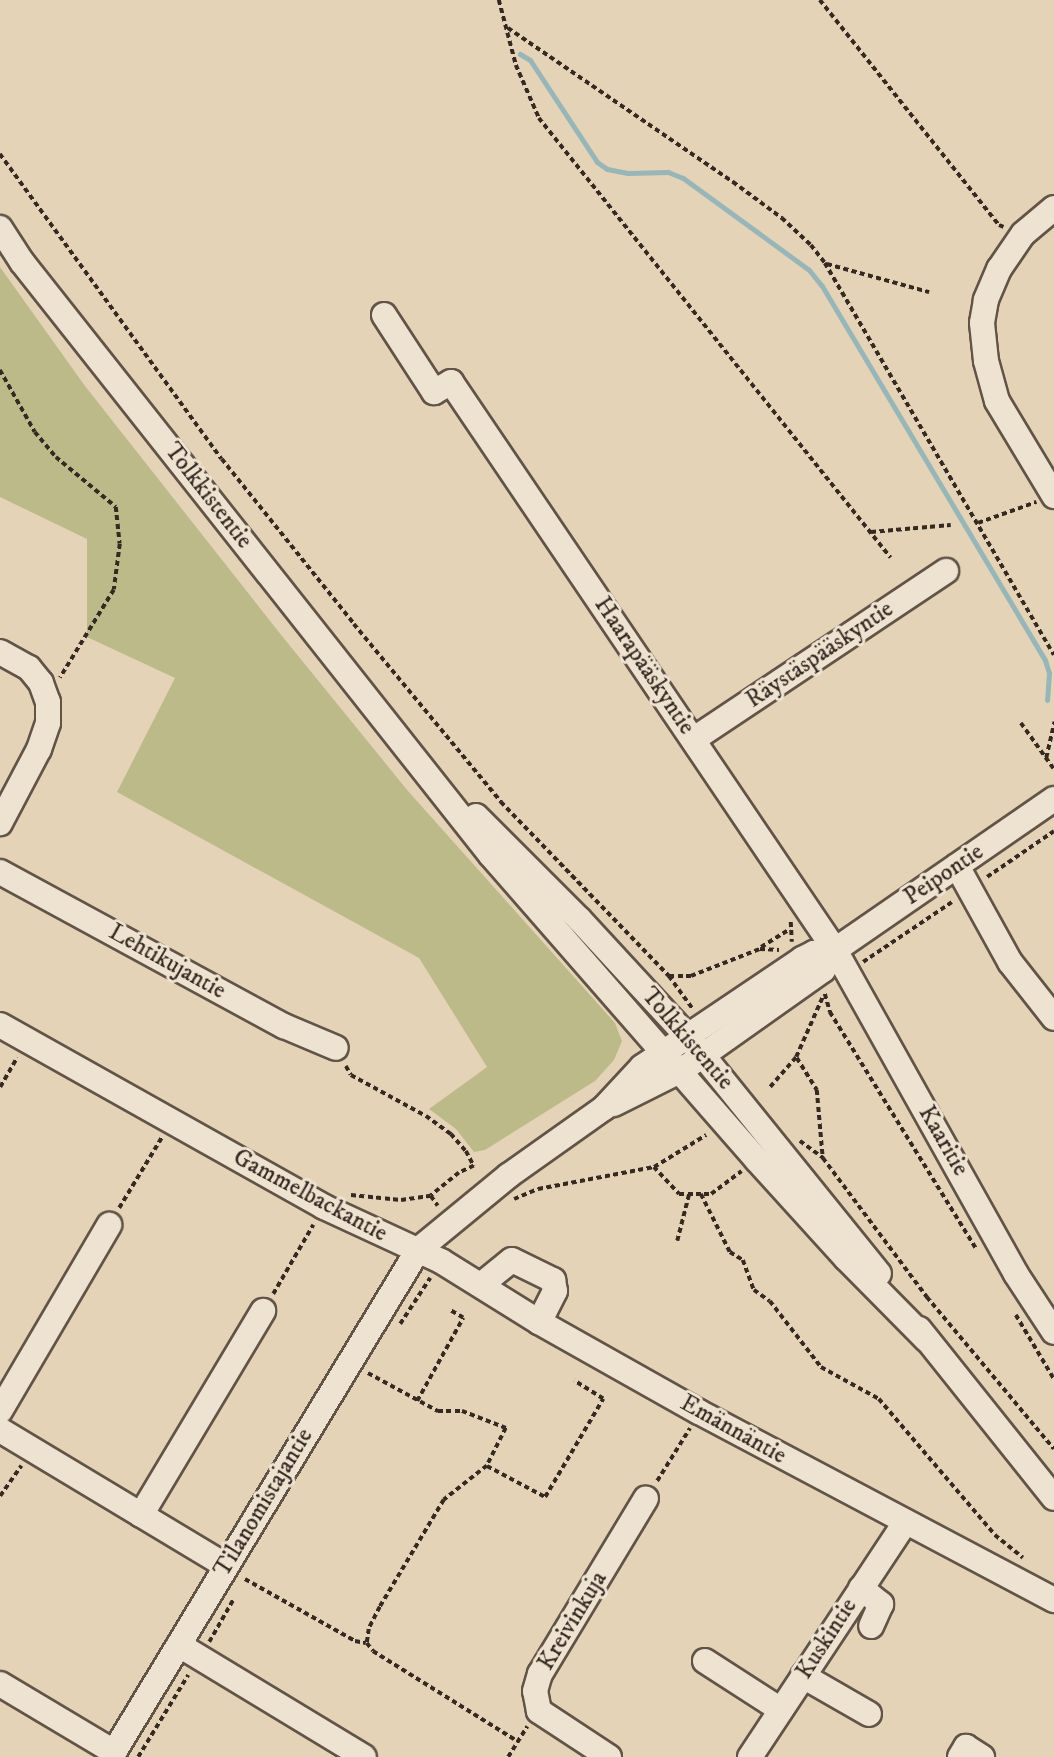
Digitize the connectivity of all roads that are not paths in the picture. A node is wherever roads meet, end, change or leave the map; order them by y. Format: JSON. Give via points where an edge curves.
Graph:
{"nodes":[{"id":1,"x":1054,"y":208,"type":"edge"},
{"id":2,"x":0,"y":228,"type":"edge"},
{"id":3,"x":384,"y":315,"type":"dead end"},
{"id":4,"x":1054,"y":496,"type":"edge"},
{"id":5,"x":946,"y":571,"type":"dead end"},
{"id":6,"x":0,"y":652,"type":"edge"},
{"id":7,"x":694,"y":739,"type":"junction"},
{"id":8,"x":418,"y":762,"type":"junction"},
{"id":9,"x":1054,"y":799,"type":"edge"},
{"id":10,"x":0,"y":823,"type":"edge"},
{"id":11,"x":957,"y":866,"type":"junction"},
{"id":12,"x":0,"y":872,"type":"edge"},
{"id":13,"x":835,"y":950,"type":"junction"},
{"id":14,"x":1054,"y":1018,"type":"edge"},
{"id":15,"x":0,"y":1025,"type":"edge"},
{"id":16,"x":695,"y":1046,"type":"junction"},
{"id":17,"x":336,"y":1048,"type":"road end"},
{"id":18,"x":674,"y":1061,"type":"junction"},
{"id":19,"x":109,"y":1225,"type":"road end"},
{"id":20,"x":418,"y":1250,"type":"junction"},
{"id":21,"x":482,"y":1284,"type":"junction"},
{"id":22,"x":262,"y":1311,"type":"road end"},
{"id":23,"x":539,"y":1322,"type":"junction"},
{"id":24,"x":1054,"y":1332,"type":"edge"},
{"id":25,"x":927,"y":1340,"type":"junction"},
{"id":26,"x":0,"y":1411,"type":"edge"},
{"id":27,"x":0,"y":1430,"type":"edge"},
{"id":28,"x":646,"y":1497,"type":"road end"},
{"id":29,"x":1054,"y":1498,"type":"edge"},
{"id":30,"x":141,"y":1515,"type":"junction"},
{"id":31,"x":905,"y":1523,"type":"junction"},
{"id":32,"x":235,"y":1573,"type":"junction"},
{"id":33,"x":861,"y":1588,"type":"junction"},
{"id":34,"x":1054,"y":1600,"type":"edge"},
{"id":35,"x":871,"y":1626,"type":"dead end"},
{"id":36,"x":189,"y":1652,"type":"junction"},
{"id":37,"x":705,"y":1661,"type":"dead end"},
{"id":38,"x":803,"y":1676,"type":"junction"},
{"id":39,"x":0,"y":1684,"type":"edge"},
{"id":40,"x":781,"y":1710,"type":"junction"},
{"id":41,"x":869,"y":1714,"type":"dead end"},
{"id":42,"x":112,"y":1754,"type":"edge"},
{"id":43,"x":364,"y":1757,"type":"edge"},
{"id":44,"x":609,"y":1757,"type":"edge"},
{"id":45,"x":750,"y":1757,"type":"edge"},
{"id":46,"x":960,"y":1757,"type":"edge"},
{"id":47,"x":982,"y":1757,"type":"edge"}],
"edges":[{"from":1,"to":4,"type":"street","via":[[1023,234],[999,269],[982,323],[997,401]]},
{"from":2,"to":8,"type":"street","name":"Tolkkistentie","via":[[22,262]]},
{"from":3,"to":7,"type":"street","name":"Haarapääskyntie","via":[[434,392],[451,382]]},
{"from":5,"to":7,"type":"street","name":"Räystäspääskyntie"},
{"from":6,"to":10,"type":"street","via":[[29,668],[48,702],[48,723],[39,749]]},
{"from":7,"to":13,"type":"street","name":"Haarapääskyntie"},
{"from":8,"to":16,"type":"street","name":"Tolkkistentie","via":[[531,870]]},
{"from":8,"to":18,"type":"street","name":"Tolkkistentie","via":[[490,854]]},
{"from":9,"to":11,"type":"street","name":"Peipontie"},
{"from":11,"to":13,"type":"street","name":"Peipontie"},
{"from":11,"to":14,"type":"street","via":[[1010,962]]},
{"from":12,"to":17,"type":"street","name":"Lehtikujantie","via":[[285,1027]]},
{"from":13,"to":16,"type":"street","name":"Peipontie","via":[[823,970]]},
{"from":13,"to":16,"type":"street","name":"Peipontie","via":[[802,959]]},
{"from":13,"to":24,"type":"street","name":"Kaaritie","via":[[1016,1274]]},
{"from":15,"to":20,"type":"street","name":"Gammelbackantie","via":[[324,1207]]},
{"from":16,"to":18,"type":"street","name":"Gammelbackantie"},
{"from":16,"to":25,"type":"street","name":"Tolkkistentie","via":[[859,1246]]},
{"from":18,"to":20,"type":"street","name":"Gammelbackantie","via":[[642,1067],[604,1108]]},
{"from":18,"to":25,"type":"street","name":"Tolkkistentie","via":[[846,1258]]},
{"from":19,"to":26,"type":"street"},
{"from":20,"to":21,"type":"street","name":"Emännäntie"},
{"from":20,"to":32,"type":"street","name":"Tilanomistajantie"},
{"from":21,"to":23,"type":"street","name":"Emännäntie"},
{"from":21,"to":23,"type":"street","via":[[512,1260],[553,1280],[555,1291]]},
{"from":22,"to":30,"type":"street"},
{"from":23,"to":31,"type":"street","name":"Emännäntie"},
{"from":25,"to":29,"type":"street","name":"Tolkkistentie"},
{"from":27,"to":30,"type":"street"},
{"from":28,"to":44,"type":"street","name":"Kreivinkuja","via":[[534,1691],[539,1712]]},
{"from":30,"to":32,"type":"street"},
{"from":31,"to":33,"type":"street","name":"Kuskintie"},
{"from":31,"to":34,"type":"street","name":"Emännäntie"},
{"from":32,"to":36,"type":"street","name":"Tilanomistajantie"},
{"from":33,"to":35,"type":"street","via":[[881,1604]]},
{"from":33,"to":38,"type":"street","name":"Kuskintie"},
{"from":36,"to":42,"type":"street","name":"Tilanomistajantie"},
{"from":36,"to":43,"type":"street"},
{"from":37,"to":40,"type":"street"},
{"from":38,"to":40,"type":"street","name":"Kuskintie"},
{"from":38,"to":41,"type":"street"},
{"from":39,"to":42,"type":"street"},
{"from":40,"to":45,"type":"street","name":"Kuskintie"},
{"from":46,"to":47,"type":"street","via":[[966,1747]]}]}
